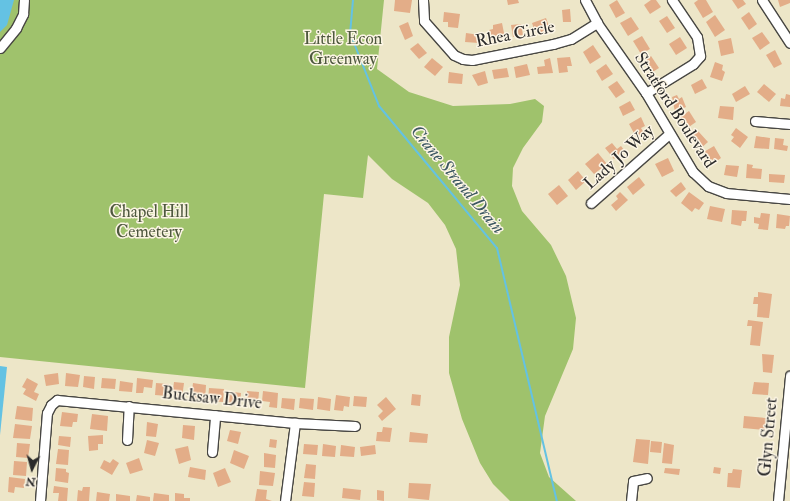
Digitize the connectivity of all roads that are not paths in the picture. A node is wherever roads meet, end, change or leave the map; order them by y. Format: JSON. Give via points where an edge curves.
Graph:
{"nodes":[{"id":1,"x":24,"y":0,"type":"edge"},
{"id":2,"x":423,"y":0,"type":"edge"},
{"id":3,"x":585,"y":0,"type":"edge"},
{"id":4,"x":672,"y":0,"type":"edge"},
{"id":5,"x":762,"y":0,"type":"edge"},
{"id":6,"x":597,"y":23,"type":"junction"},
{"id":7,"x":786,"y":27,"type":"edge"},
{"id":8,"x":790,"y":43,"type":"edge"},
{"id":9,"x":0,"y":48,"type":"edge"},
{"id":10,"x":646,"y":93,"type":"junction"},
{"id":11,"x":755,"y":121,"type":"dead end"},
{"id":12,"x":790,"y":124,"type":"edge"},
{"id":13,"x":669,"y":134,"type":"junction"},
{"id":14,"x":790,"y":199,"type":"edge"},
{"id":15,"x":591,"y":203,"type":"dead end"},
{"id":16,"x":790,"y":376,"type":"edge"},
{"id":17,"x":129,"y":406,"type":"junction"},
{"id":18,"x":216,"y":415,"type":"junction"},
{"id":19,"x":294,"y":423,"type":"junction"},
{"id":20,"x":355,"y":426,"type":"dead end"},
{"id":21,"x":127,"y":440,"type":"dead end"},
{"id":22,"x":212,"y":452,"type":"dead end"},
{"id":23,"x":646,"y":478,"type":"dead end"},
{"id":24,"x":40,"y":501,"type":"edge"},
{"id":25,"x":285,"y":501,"type":"edge"},
{"id":26,"x":631,"y":501,"type":"edge"},
{"id":27,"x":778,"y":501,"type":"edge"}],
"edges":[{"from":1,"to":9,"type":"street","via":[[23,14],[16,28]]},
{"from":2,"to":6,"type":"street","name":"Rhea Circle","via":[[424,21],[454,55],[463,59],[472,60],[553,44],[571,39]]},
{"from":3,"to":6,"type":"street","name":"Stratford Boulevard"},
{"from":4,"to":10,"type":"street","via":[[697,37],[700,56],[692,64]]},
{"from":5,"to":7,"type":"street"},
{"from":6,"to":10,"type":"street","name":"Stratford Boulevard"},
{"from":7,"to":8,"type":"street"},
{"from":10,"to":13,"type":"street","name":"Stratford Boulevard"},
{"from":11,"to":12,"type":"street"},
{"from":13,"to":14,"type":"street","name":"Stratford Boulevard","via":[[693,172],[708,186],[726,193]]},
{"from":13,"to":15,"type":"street","name":"Lady Jo Way"},
{"from":16,"to":27,"type":"street","name":"Glyn Street"},
{"from":17,"to":18,"type":"street","name":"Bucksaw Drive"},
{"from":17,"to":21,"type":"street"},
{"from":17,"to":24,"type":"street","name":"Bucksaw Drive","via":[[65,399],[57,400],[50,405],[47,413]]},
{"from":18,"to":19,"type":"street","name":"Bucksaw Drive"},
{"from":18,"to":22,"type":"street"},
{"from":19,"to":20,"type":"street","name":"Bucksaw Drive"},
{"from":19,"to":25,"type":"street"},
{"from":23,"to":26,"type":"street","via":[[633,481]]}]}
